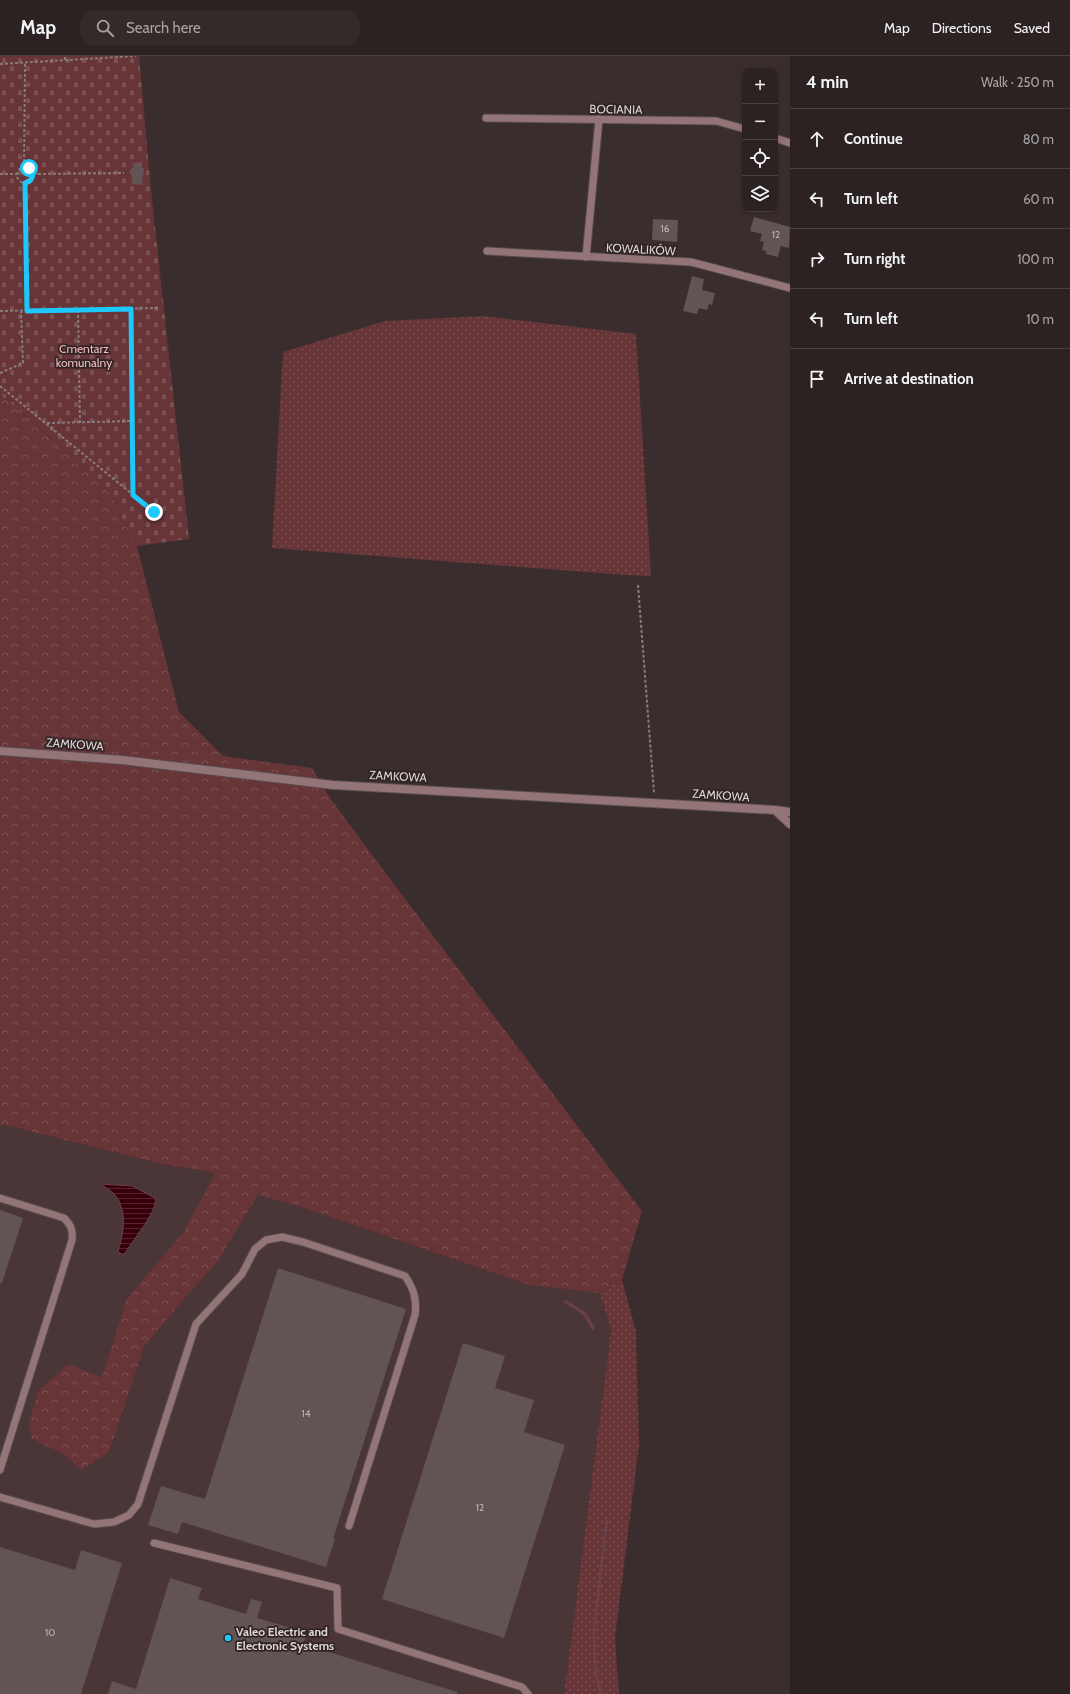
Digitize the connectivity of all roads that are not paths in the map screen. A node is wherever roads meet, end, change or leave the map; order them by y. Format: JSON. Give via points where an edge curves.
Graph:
{"nodes":[{"id":1,"x":486,"y":118,"type":"dead end"},
{"id":2,"x":599,"y":119,"type":"junction"},
{"id":3,"x":742,"y":128,"type":"edge"},
{"id":4,"x":778,"y":139,"type":"edge"},
{"id":5,"x":790,"y":143,"type":"edge"},
{"id":6,"x":487,"y":252,"type":"dead end"},
{"id":7,"x":586,"y":257,"type":"junction"},
{"id":8,"x":790,"y":288,"type":"edge"},
{"id":9,"x":0,"y":751,"type":"edge"},
{"id":10,"x":775,"y":810,"type":"junction"},
{"id":11,"x":790,"y":812,"type":"edge"},
{"id":12,"x":790,"y":824,"type":"edge"},
{"id":13,"x":0,"y":1198,"type":"edge"},
{"id":14,"x":0,"y":1470,"type":"edge"},
{"id":15,"x":0,"y":1497,"type":"edge"},
{"id":16,"x":349,"y":1526,"type":"dead end"},
{"id":17,"x":154,"y":1543,"type":"dead end"},
{"id":18,"x":528,"y":1694,"type":"edge"}],
"edges":[{"from":1,"to":2,"type":"lane","name":"BOCIANIA"},
{"from":2,"to":3,"type":"lane","name":"BOCIANIA","via":[[716,121]]},
{"from":2,"to":7,"type":"lane"},
{"from":4,"to":5,"type":"lane"},
{"from":6,"to":7,"type":"lane","name":"KOWALIKÓW"},
{"from":7,"to":8,"type":"lane","name":"KOWALIKÓW","via":[[691,262]]},
{"from":9,"to":10,"type":"street","name":"ZAMKOWA","via":[[122,760],[333,785]]},
{"from":10,"to":11,"type":"street","name":"ZAMKOWA"},
{"from":10,"to":12,"type":"street"},
{"from":13,"to":14,"type":"lane","via":[[64,1218],[73,1232]]},
{"from":15,"to":16,"type":"lane","via":[[94,1524],[114,1522],[129,1515],[138,1504],[196,1324],[242,1274],[255,1249],[266,1240],[282,1237],[405,1276],[412,1285],[416,1297],[415,1315]]},
{"from":17,"to":18,"type":"lane","via":[[337,1588],[338,1629],[522,1687]]}]}
